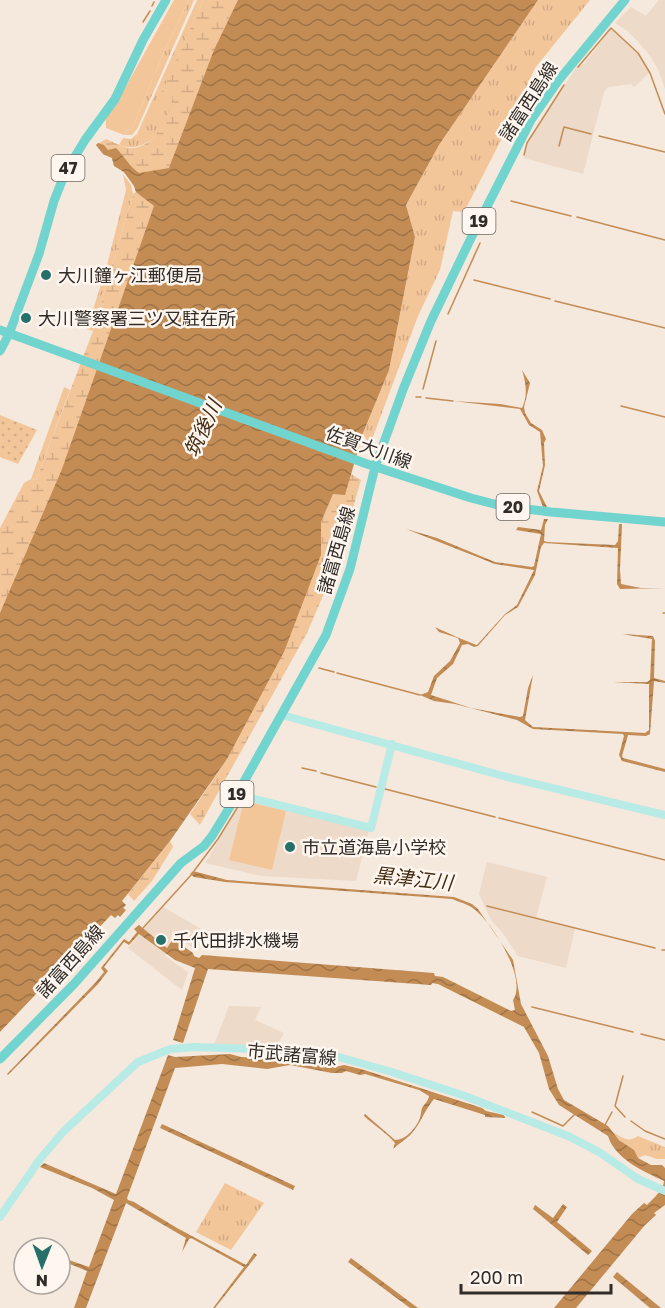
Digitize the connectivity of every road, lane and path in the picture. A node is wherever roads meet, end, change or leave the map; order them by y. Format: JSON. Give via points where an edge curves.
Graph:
{"nodes":[{"id":1,"x":166,"y":0,"type":"edge"},
{"id":2,"x":625,"y":0,"type":"edge"},
{"id":3,"x":5,"y":332,"type":"edge"},
{"id":4,"x":0,"y":351,"type":"edge"},
{"id":5,"x":371,"y":465,"type":"junction"},
{"id":6,"x":665,"y":522,"type":"edge"},
{"id":7,"x":282,"y":716,"type":"junction"},
{"id":8,"x":392,"y":744,"type":"junction"},
{"id":9,"x":247,"y":797,"type":"dead end"},
{"id":10,"x":665,"y":815,"type":"edge"},
{"id":11,"x":0,"y":1059,"type":"edge"},
{"id":12,"x":661,"y":1189,"type":"edge"},
{"id":13,"x":0,"y":1217,"type":"edge"}],
"edges":[{"from":1,"to":3,"type":"main road","number":"47","via":[[142,40],[115,99],[65,173]]},
{"from":2,"to":5,"type":"main road","name":"諸富西島線","number":"19","via":[[531,120],[431,321]]},
{"from":3,"to":4,"type":"main road","number":"47"},
{"from":3,"to":5,"type":"main road","name":"佐賀大川線"},
{"from":5,"to":6,"type":"main road","name":"佐賀大川線","number":"20","via":[[502,506]]},
{"from":5,"to":7,"type":"main road","name":"諸富西島線","number":"19","via":[[353,561],[340,600],[326,635]]},
{"from":7,"to":8,"type":"main road"},
{"from":7,"to":11,"type":"main road","name":"諸富西島線","number":"19","via":[[204,846],[181,863],[74,984]]},
{"from":8,"to":9,"type":"main road","via":[[371,828]]},
{"from":8,"to":10,"type":"main road"},
{"from":12,"to":13,"type":"main road","name":"市武諸富線","via":[[568,1136],[392,1072],[328,1054],[195,1047],[170,1049],[138,1062],[64,1131]]}]}
